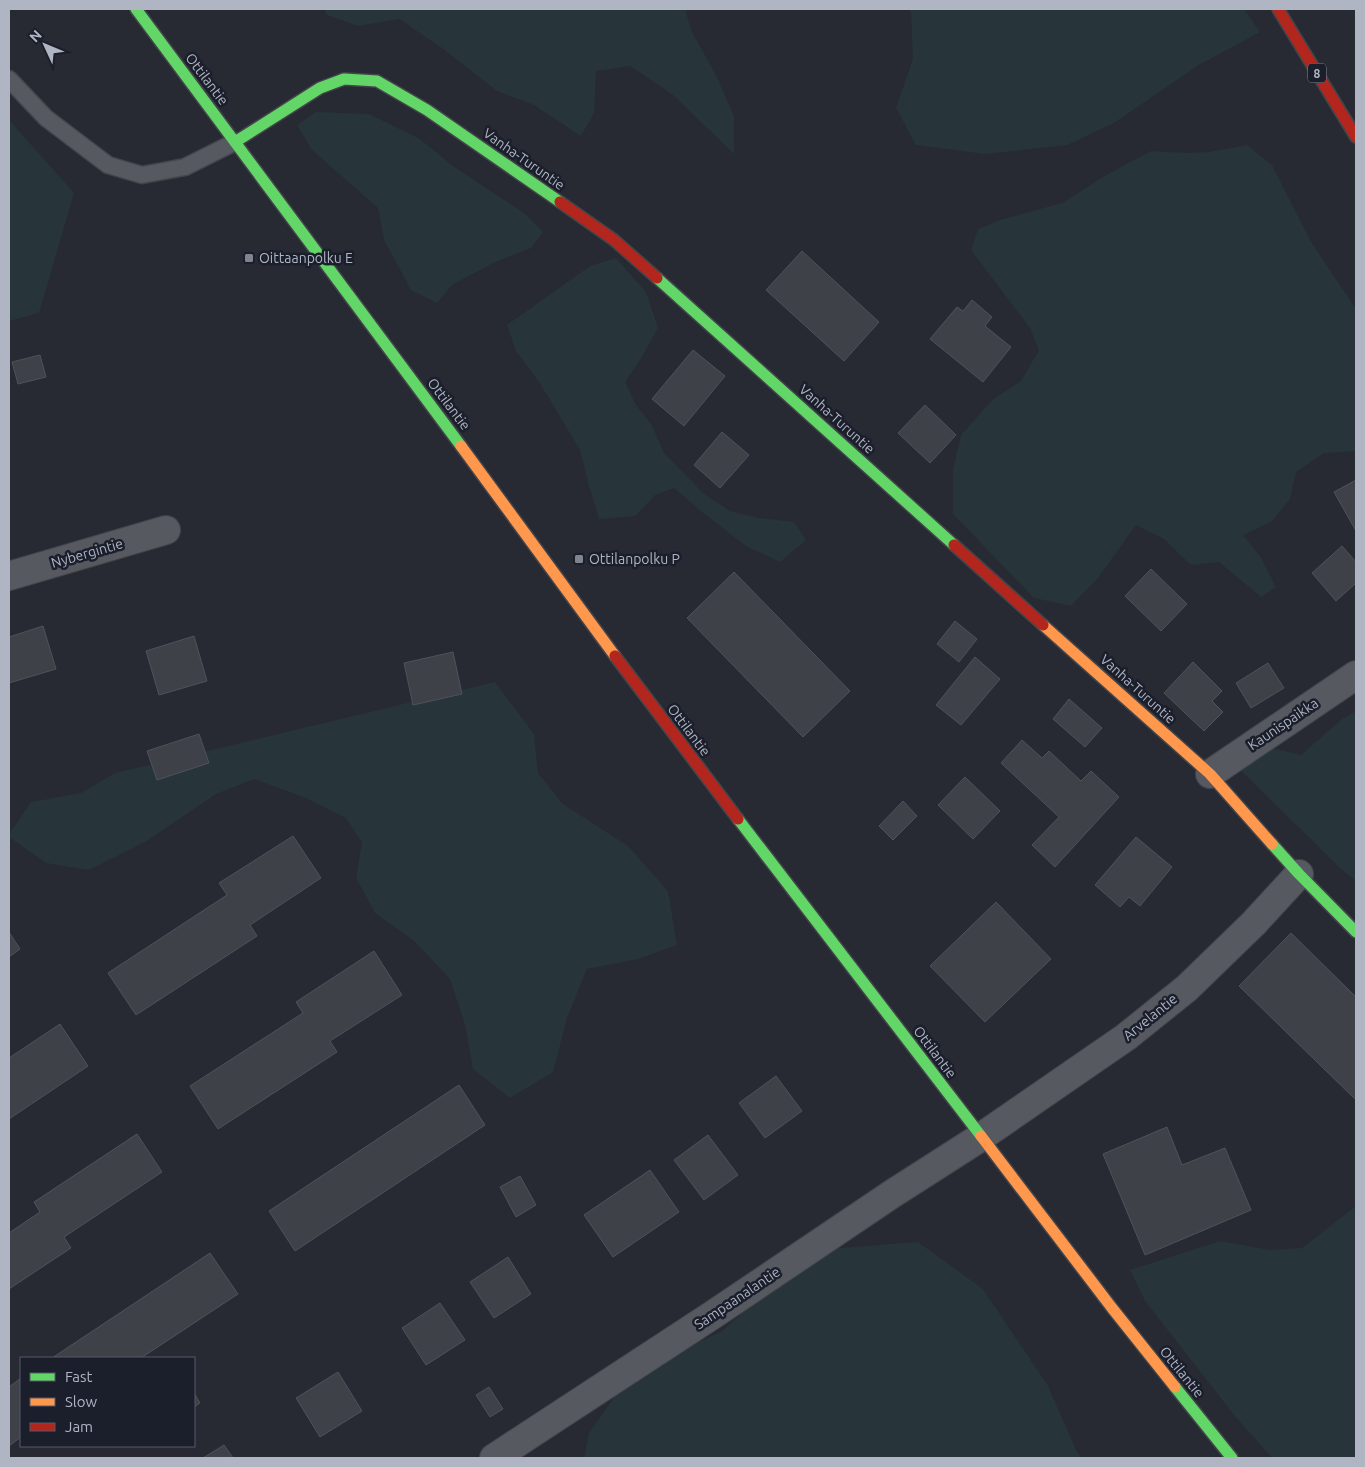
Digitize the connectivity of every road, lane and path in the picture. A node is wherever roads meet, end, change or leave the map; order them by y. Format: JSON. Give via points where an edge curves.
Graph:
{"nodes":[{"id":1,"x":136,"y":9,"type":"edge"},
{"id":2,"x":1278,"y":9,"type":"edge"},
{"id":3,"x":9,"y":79,"type":"edge"},
{"id":4,"x":1356,"y":137,"type":"edge"},
{"id":5,"x":235,"y":142,"type":"junction"},
{"id":6,"x":166,"y":530,"type":"dead end"},
{"id":7,"x":9,"y":576,"type":"edge"},
{"id":8,"x":1356,"y":675,"type":"edge"},
{"id":9,"x":1210,"y":774,"type":"junction"},
{"id":10,"x":1299,"y":874,"type":"junction"},
{"id":11,"x":1356,"y":932,"type":"edge"},
{"id":12,"x":981,"y":1136,"type":"junction"},
{"id":13,"x":494,"y":1458,"type":"edge"},
{"id":14,"x":1232,"y":1458,"type":"edge"}],
"edges":[{"from":1,"to":5,"type":"main road","name":"Ottilantie"},
{"from":2,"to":4,"type":"main road","number":"8"},
{"from":3,"to":5,"type":"lane","via":[[46,118],[108,165],[142,175],[185,167]]},
{"from":5,"to":9,"type":"main road","name":"Vanha-Turuntie","via":[[320,88],[344,79],[377,81],[427,110],[614,240]]},
{"from":5,"to":12,"type":"main road","name":"Ottilantie","via":[[718,793]]},
{"from":6,"to":7,"type":"street","name":"Nybergintie"},
{"from":8,"to":9,"type":"street","name":"Kaunispaikka"},
{"from":9,"to":10,"type":"main road","name":"Vanha-Turuntie"},
{"from":10,"to":11,"type":"main road","name":"Vanha-Turuntie"},
{"from":10,"to":12,"type":"street","name":"Arvelantie","via":[[1187,988],[1126,1037]]},
{"from":12,"to":13,"type":"street","name":"Sampaanalantie"},
{"from":12,"to":14,"type":"main road","name":"Ottilantie"}]}
